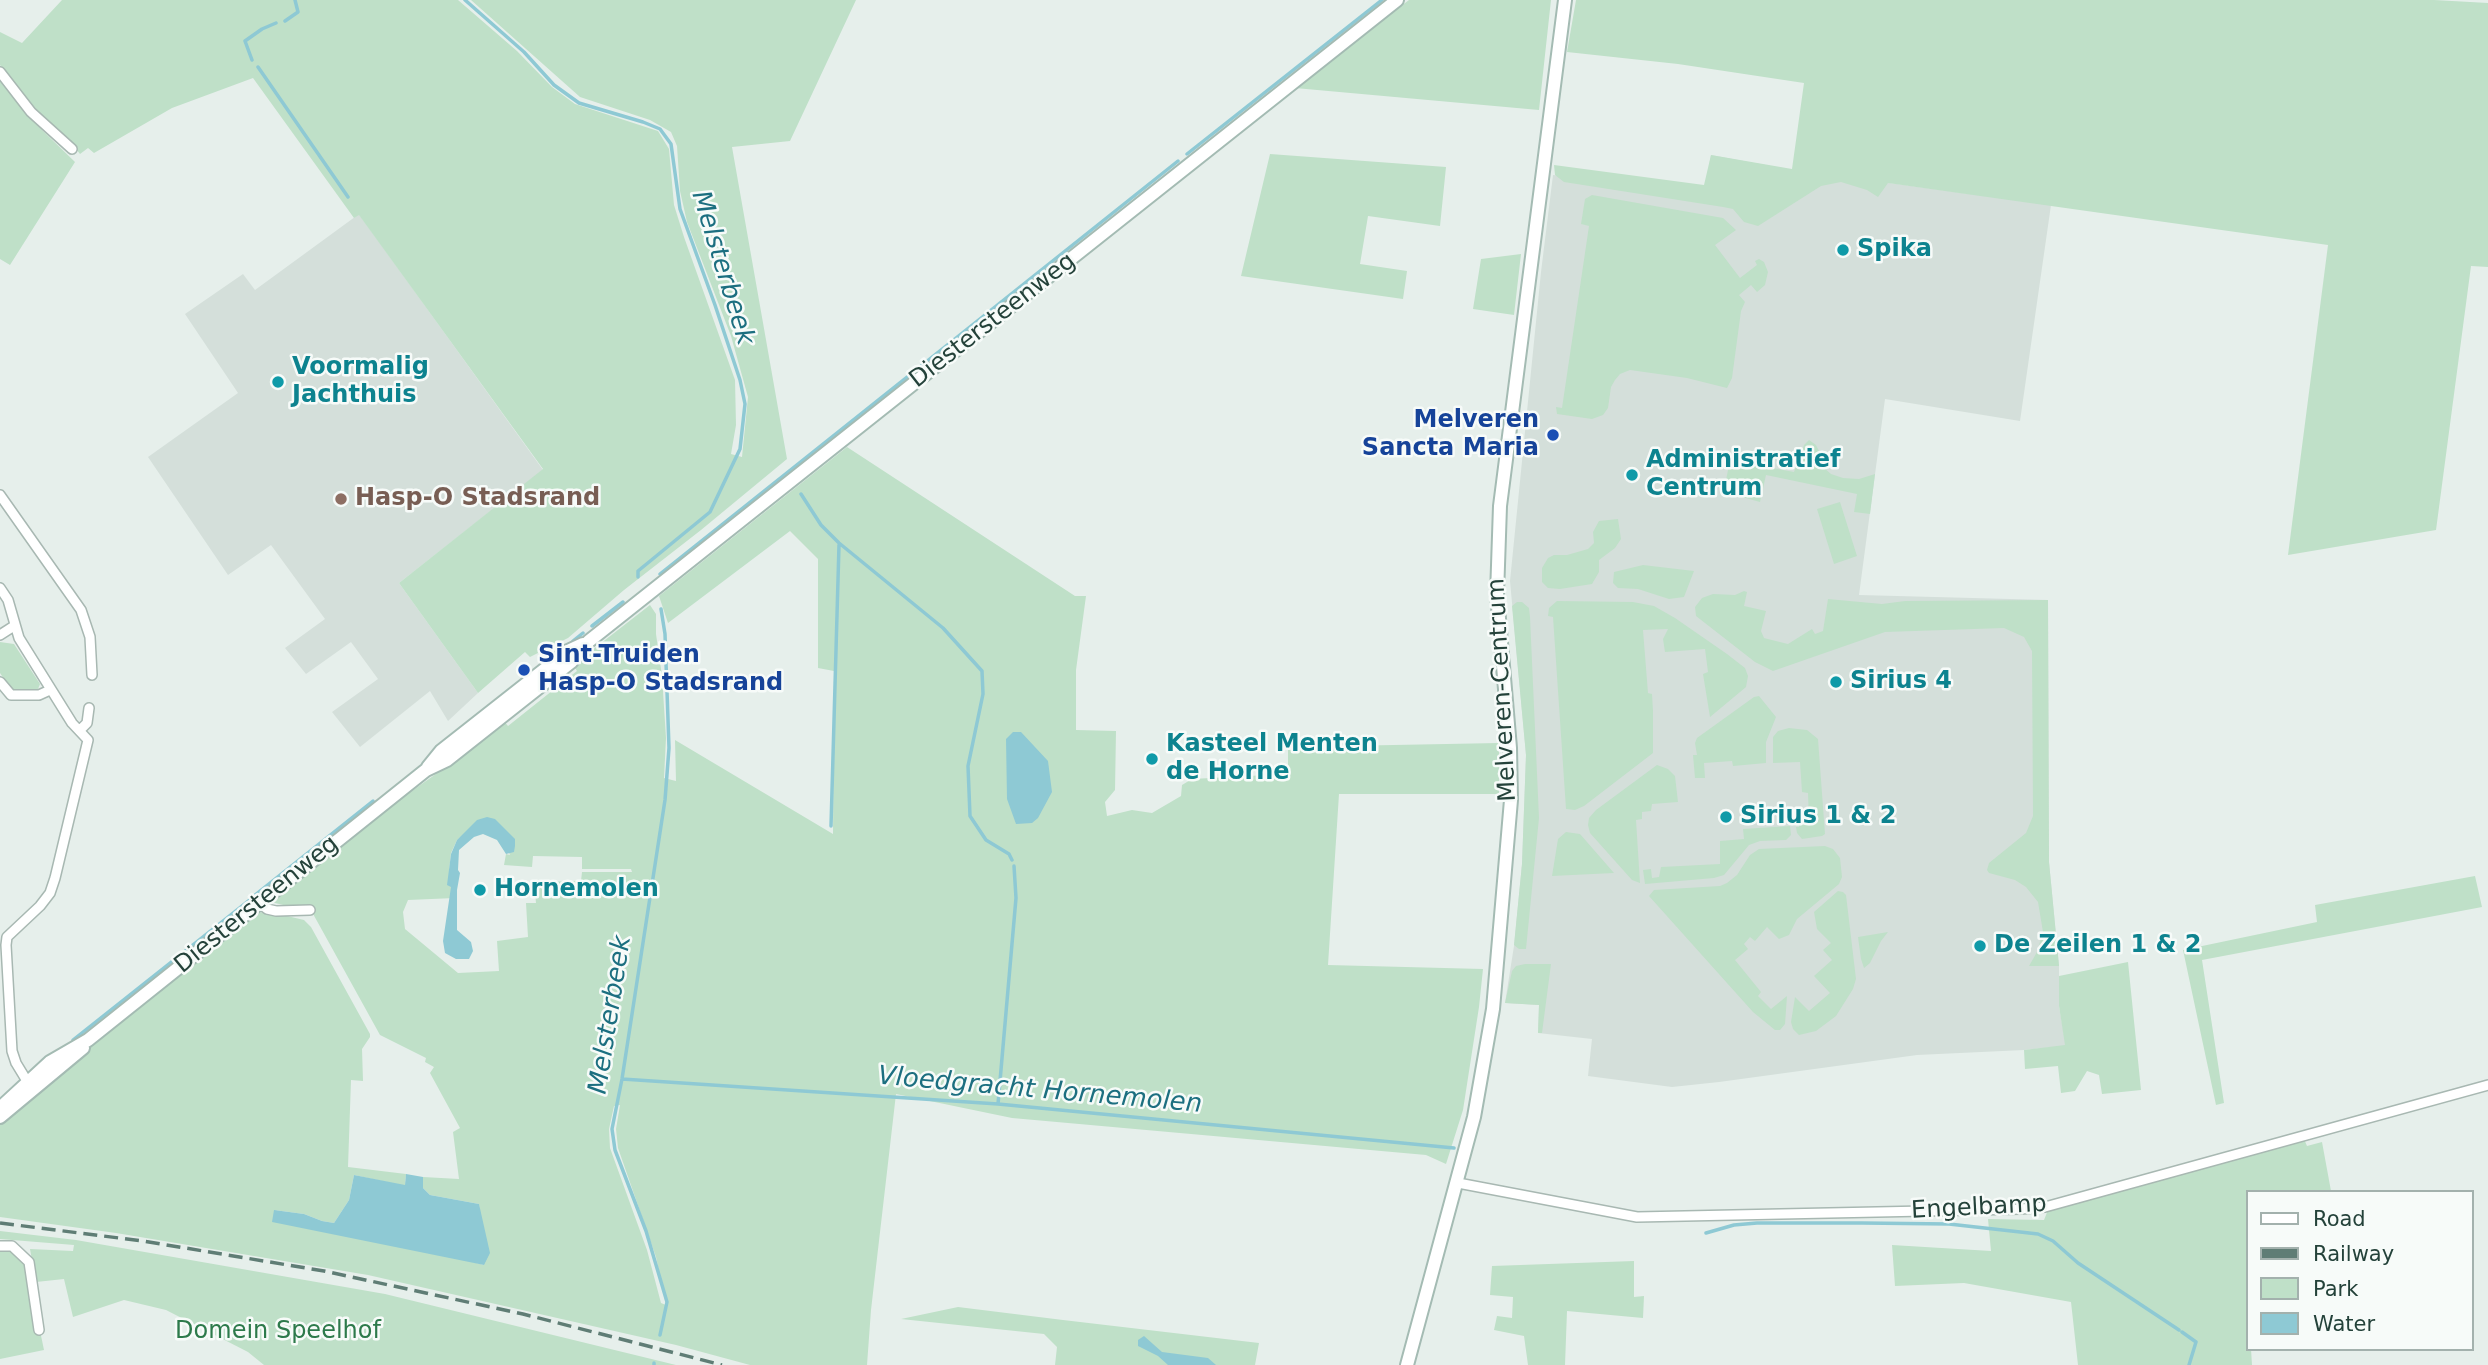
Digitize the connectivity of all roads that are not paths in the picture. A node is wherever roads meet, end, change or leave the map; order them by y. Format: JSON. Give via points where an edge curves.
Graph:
{"nodes":[{"id":1,"x":1397,"y":0,"type":"edge"},
{"id":2,"x":1564,"y":3,"type":"edge"},
{"id":3,"x":0,"y":72,"type":"edge"},
{"id":4,"x":72,"y":149,"type":"dead end"},
{"id":5,"x":0,"y":495,"type":"edge"},
{"id":6,"x":0,"y":588,"type":"edge"},
{"id":7,"x":14,"y":626,"type":"junction"},
{"id":8,"x":0,"y":635,"type":"edge"},
{"id":9,"x":92,"y":675,"type":"dead end"},
{"id":10,"x":0,"y":682,"type":"edge"},
{"id":11,"x":50,"y":690,"type":"junction"},
{"id":12,"x":89,"y":708,"type":"dead end"},
{"id":13,"x":80,"y":730,"type":"junction"},
{"id":14,"x":259,"y":903,"type":"junction"},
{"id":15,"x":310,"y":910,"type":"dead end"},
{"id":16,"x":2488,"y":1085,"type":"edge"},
{"id":17,"x":31,"y":1086,"type":"junction"},
{"id":18,"x":0,"y":1108,"type":"edge"},
{"id":19,"x":0,"y":1117,"type":"edge"},
{"id":20,"x":1458,"y":1183,"type":"junction"},
{"id":21,"x":0,"y":1246,"type":"edge"},
{"id":22,"x":39,"y":1329,"type":"dead end"},
{"id":23,"x":1407,"y":1365,"type":"edge"}],
"edges":[{"from":1,"to":14,"type":"main road","name":"Diestersteenweg","via":[[589,641],[570,662],[458,752],[426,770]]},
{"from":2,"to":20,"type":"main road","name":"Melveren-Centrum","via":[[1500,506],[1497,595],[1511,775],[1499,958],[1488,1045]]},
{"from":3,"to":4,"type":"street","via":[[31,112]]},
{"from":5,"to":9,"type":"street","via":[[81,610],[90,637]]},
{"from":6,"to":7,"type":"street"},
{"from":7,"to":8,"type":"street"},
{"from":7,"to":11,"type":"street"},
{"from":10,"to":11,"type":"street","via":[[11,695],[39,695]]},
{"from":11,"to":13,"type":"street"},
{"from":12,"to":13,"type":"street","via":[[87,723]]},
{"from":13,"to":17,"type":"street","via":[[88,740],[55,878],[45,900],[7,937],[12,1051]]},
{"from":14,"to":15,"type":"street","via":[[276,911]]},
{"from":14,"to":17,"type":"main road","name":"Diestersteenweg"},
{"from":16,"to":20,"type":"street","name":"Engelbamp","via":[[2045,1207],[1637,1217]]},
{"from":17,"to":18,"type":"main road","name":"Diestersteenweg"},
{"from":17,"to":19,"type":"main road","name":"Diestersteenweg"},
{"from":20,"to":23,"type":"main road","name":"Melveren-Centrum"},
{"from":21,"to":22,"type":"street","via":[[12,1246],[29,1262]]}]}
